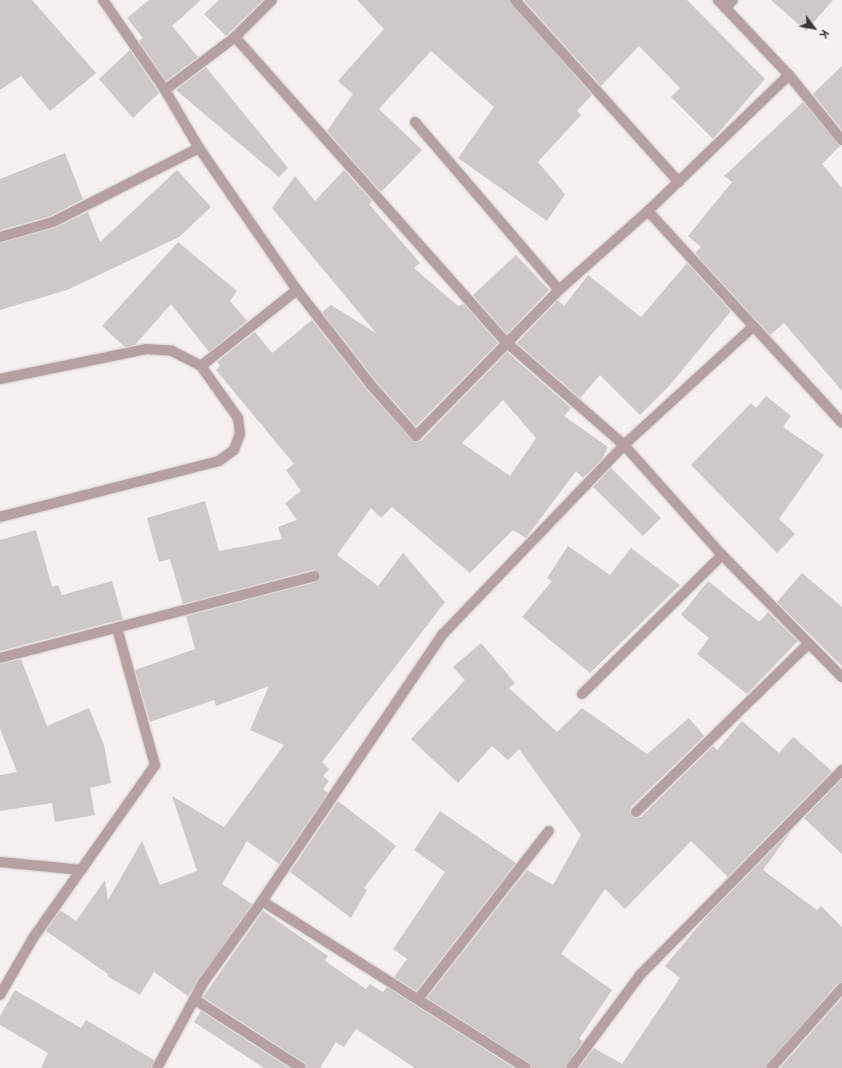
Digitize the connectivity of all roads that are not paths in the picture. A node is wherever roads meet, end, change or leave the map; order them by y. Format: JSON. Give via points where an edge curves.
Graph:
{"nodes":[{"id":1,"x":103,"y":0,"type":"edge"},
{"id":2,"x":272,"y":0,"type":"edge"},
{"id":3,"x":516,"y":0,"type":"edge"},
{"id":4,"x":718,"y":0,"type":"edge"},
{"id":5,"x":733,"y":0,"type":"edge"},
{"id":6,"x":725,"y":8,"type":"junction"},
{"id":7,"x":234,"y":37,"type":"junction"},
{"id":8,"x":789,"y":75,"type":"junction"},
{"id":9,"x":165,"y":90,"type":"junction"},
{"id":10,"x":415,"y":122,"type":"dead end"},
{"id":11,"x":841,"y":137,"type":"edge"},
{"id":12,"x":199,"y":148,"type":"junction"},
{"id":13,"x":679,"y":182,"type":"junction"},
{"id":14,"x":648,"y":211,"type":"junction"},
{"id":15,"x":0,"y":237,"type":"edge"},
{"id":16,"x":297,"y":290,"type":"junction"},
{"id":17,"x":559,"y":290,"type":"junction"},
{"id":18,"x":753,"y":327,"type":"junction"},
{"id":19,"x":506,"y":342,"type":"junction"},
{"id":20,"x":201,"y":366,"type":"junction"},
{"id":21,"x":0,"y":379,"type":"edge"},
{"id":22,"x":842,"y":423,"type":"edge"},
{"id":23,"x":624,"y":445,"type":"junction"},
{"id":24,"x":0,"y":517,"type":"edge"},
{"id":25,"x":722,"y":555,"type":"junction"},
{"id":26,"x":314,"y":576,"type":"dead end"},
{"id":27,"x":117,"y":628,"type":"junction"},
{"id":28,"x":808,"y":644,"type":"junction"},
{"id":29,"x":0,"y":658,"type":"edge"},
{"id":30,"x":842,"y":677,"type":"edge"},
{"id":31,"x":582,"y":694,"type":"dead end"},
{"id":32,"x":842,"y":770,"type":"edge"},
{"id":33,"x":636,"y":812,"type":"dead end"},
{"id":34,"x":549,"y":831,"type":"dead end"},
{"id":35,"x":0,"y":862,"type":"edge"},
{"id":36,"x":82,"y":870,"type":"junction"},
{"id":37,"x":262,"y":901,"type":"junction"},
{"id":38,"x":842,"y":988,"type":"edge"},
{"id":39,"x":0,"y":995,"type":"edge"},
{"id":40,"x":194,"y":999,"type":"junction"},
{"id":41,"x":418,"y":999,"type":"junction"},
{"id":42,"x":157,"y":1068,"type":"edge"},
{"id":43,"x":301,"y":1068,"type":"edge"},
{"id":44,"x":526,"y":1068,"type":"edge"},
{"id":45,"x":570,"y":1068,"type":"edge"},
{"id":46,"x":770,"y":1068,"type":"edge"}],
"edges":[{"from":1,"to":9,"type":"street"},
{"from":2,"to":7,"type":"street"},
{"from":3,"to":13,"type":"street"},
{"from":4,"to":6,"type":"street"},
{"from":5,"to":6,"type":"street"},
{"from":6,"to":8,"type":"street"},
{"from":7,"to":9,"type":"street"},
{"from":7,"to":19,"type":"street"},
{"from":8,"to":11,"type":"street"},
{"from":8,"to":13,"type":"street"},
{"from":9,"to":12,"type":"street"},
{"from":10,"to":17,"type":"street"},
{"from":12,"to":15,"type":"street","via":[[53,222]]},
{"from":12,"to":16,"type":"street"},
{"from":13,"to":14,"type":"street"},
{"from":14,"to":17,"type":"street"},
{"from":14,"to":18,"type":"street"},
{"from":16,"to":19,"type":"street","via":[[371,386],[416,436]]},
{"from":16,"to":20,"type":"street"},
{"from":17,"to":19,"type":"street"},
{"from":18,"to":22,"type":"street"},
{"from":18,"to":23,"type":"street"},
{"from":19,"to":23,"type":"street"},
{"from":20,"to":21,"type":"street","via":[[172,351],[152,349]]},
{"from":20,"to":24,"type":"street","via":[[238,418],[238,442],[226,457]]},
{"from":23,"to":25,"type":"street"},
{"from":23,"to":37,"type":"street","via":[[443,634]]},
{"from":25,"to":28,"type":"street"},
{"from":25,"to":31,"type":"street"},
{"from":26,"to":27,"type":"street"},
{"from":27,"to":29,"type":"street"},
{"from":27,"to":36,"type":"street","via":[[155,765]]},
{"from":28,"to":30,"type":"street"},
{"from":28,"to":33,"type":"street"},
{"from":32,"to":45,"type":"street","via":[[640,975]]},
{"from":34,"to":41,"type":"street"},
{"from":35,"to":36,"type":"street"},
{"from":36,"to":39,"type":"street","via":[[33,938]]},
{"from":37,"to":40,"type":"street"},
{"from":37,"to":41,"type":"street"},
{"from":38,"to":46,"type":"street"},
{"from":40,"to":42,"type":"street"},
{"from":40,"to":43,"type":"street"},
{"from":41,"to":44,"type":"street"}]}
